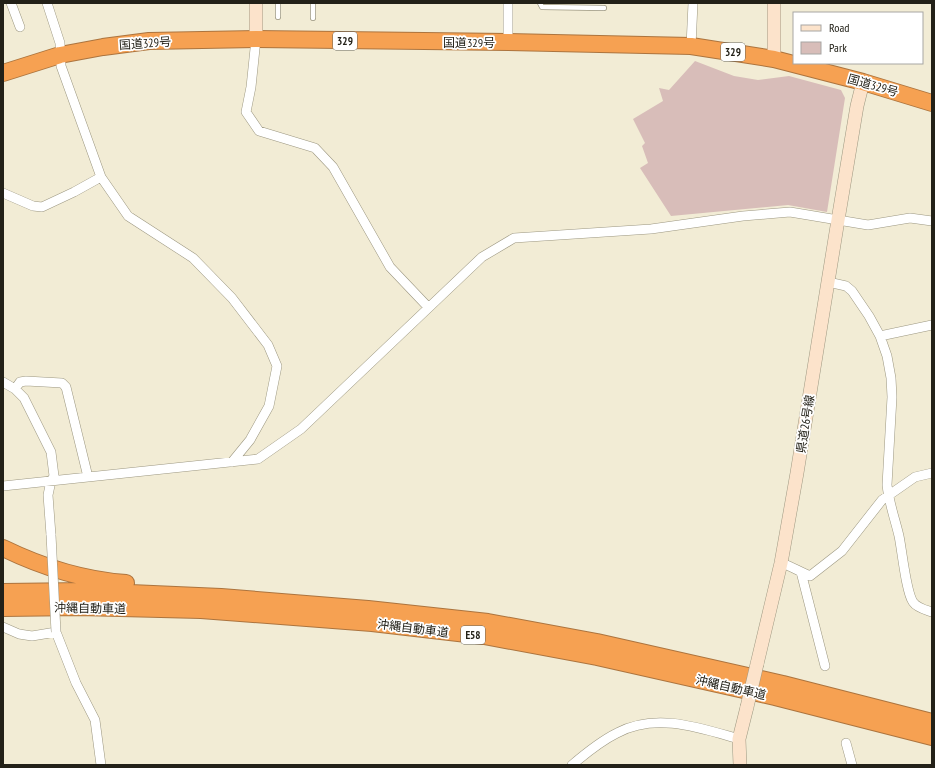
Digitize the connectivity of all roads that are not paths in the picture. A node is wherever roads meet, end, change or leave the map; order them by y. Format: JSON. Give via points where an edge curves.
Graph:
{"nodes":[{"id":1,"x":11,"y":3,"type":"edge"},
{"id":2,"x":47,"y":3,"type":"edge"},
{"id":3,"x":256,"y":3,"type":"edge"},
{"id":4,"x":278,"y":3,"type":"edge"},
{"id":5,"x":313,"y":3,"type":"edge"},
{"id":6,"x":508,"y":3,"type":"edge"},
{"id":7,"x":540,"y":3,"type":"edge"},
{"id":8,"x":693,"y":3,"type":"edge"},
{"id":9,"x":774,"y":3,"type":"edge"},
{"id":10,"x":604,"y":8,"type":"dead end"},
{"id":11,"x":278,"y":17,"type":"dead end"},
{"id":12,"x":313,"y":18,"type":"dead end"},
{"id":13,"x":20,"y":27,"type":"dead end"},
{"id":14,"x":256,"y":39,"type":"junction"},
{"id":15,"x":508,"y":42,"type":"junction"},
{"id":16,"x":691,"y":46,"type":"junction"},
{"id":17,"x":60,"y":55,"type":"junction"},
{"id":18,"x":774,"y":59,"type":"junction"},
{"id":19,"x":793,"y":64,"type":"edge"},
{"id":20,"x":793,"y":64,"type":"edge"},
{"id":21,"x":3,"y":73,"type":"edge"},
{"id":22,"x":863,"y":82,"type":"junction"},
{"id":23,"x":932,"y":103,"type":"edge"},
{"id":24,"x":101,"y":177,"type":"junction"},
{"id":25,"x":3,"y":193,"type":"edge"},
{"id":26,"x":838,"y":220,"type":"junction"},
{"id":27,"x":932,"y":221,"type":"edge"},
{"id":28,"x":828,"y":282,"type":"junction"},
{"id":29,"x":428,"y":307,"type":"junction"},
{"id":30,"x":932,"y":325,"type":"edge"},
{"id":31,"x":880,"y":336,"type":"junction"},
{"id":32,"x":3,"y":382,"type":"edge"},
{"id":33,"x":15,"y":389,"type":"junction"},
{"id":34,"x":232,"y":462,"type":"junction"},
{"id":35,"x":932,"y":473,"type":"edge"},
{"id":36,"x":88,"y":477,"type":"junction"},
{"id":37,"x":51,"y":481,"type":"junction"},
{"id":38,"x":3,"y":486,"type":"edge"},
{"id":39,"x":888,"y":496,"type":"junction"},
{"id":40,"x":3,"y":548,"type":"edge"},
{"id":41,"x":781,"y":563,"type":"junction"},
{"id":42,"x":801,"y":572,"type":"junction"},
{"id":43,"x":3,"y":592,"type":"edge"},
{"id":44,"x":221,"y":597,"type":"junction"},
{"id":45,"x":3,"y":608,"type":"edge"},
{"id":46,"x":932,"y":612,"type":"edge"},
{"id":47,"x":3,"y":627,"type":"edge"},
{"id":48,"x":56,"y":632,"type":"junction"},
{"id":49,"x":825,"y":666,"type":"dead end"},
{"id":50,"x":932,"y":722,"type":"edge"},
{"id":51,"x":932,"y":737,"type":"edge"},
{"id":52,"x":739,"y":739,"type":"junction"},
{"id":53,"x":846,"y":743,"type":"dead end"},
{"id":54,"x":101,"y":765,"type":"edge"},
{"id":55,"x":572,"y":765,"type":"edge"},
{"id":56,"x":740,"y":765,"type":"edge"},
{"id":57,"x":852,"y":765,"type":"edge"}],
"edges":[{"from":1,"to":13,"type":"street"},
{"from":2,"to":17,"type":"street","via":[[60,43]]},
{"from":3,"to":14,"type":"main road"},
{"from":4,"to":11,"type":"lane"},
{"from":5,"to":12,"type":"lane"},
{"from":6,"to":15,"type":"street"},
{"from":7,"to":10,"type":"lane","via":[[542,7]]},
{"from":8,"to":16,"type":"street"},
{"from":9,"to":18,"type":"main road"},
{"from":14,"to":15,"type":"highway","name":"国道329号","number":"329"},
{"from":14,"to":17,"type":"highway","name":"国道329号","number":"329","via":[[149,41]]},
{"from":14,"to":29,"type":"street","via":[[246,112],[259,131],[315,148],[333,167],[390,267]]},
{"from":15,"to":16,"type":"highway","name":"国道329号","number":"329"},
{"from":16,"to":18,"type":"highway","name":"国道329号","number":"329"},
{"from":17,"to":21,"type":"highway","name":"国道329号","number":"329"},
{"from":17,"to":24,"type":"street","via":[[61,66]]},
{"from":18,"to":19,"type":"highway","name":"国道329号","number":"329"},
{"from":20,"to":22,"type":"highway","name":"国道329号","number":"329"},
{"from":22,"to":23,"type":"highway","name":"国道329号","number":"329"},
{"from":22,"to":26,"type":"main road","name":"県道26号線"},
{"from":24,"to":25,"type":"street","via":[[42,207],[33,206]]},
{"from":24,"to":34,"type":"street","via":[[128,216],[193,258],[232,298],[268,345],[277,366],[269,406],[250,440]]},
{"from":26,"to":27,"type":"street","via":[[868,225],[910,218]]},
{"from":26,"to":28,"type":"main road","name":"県道26号線"},
{"from":26,"to":29,"type":"street","via":[[790,212],[651,229],[514,238],[482,257]]},
{"from":28,"to":31,"type":"street","via":[[846,286],[852,291]]},
{"from":28,"to":41,"type":"main road","name":"県道26号線"},
{"from":29,"to":34,"type":"street","via":[[301,429],[258,459]]},
{"from":30,"to":31,"type":"street"},
{"from":31,"to":39,"type":"street","via":[[887,356],[892,397]]},
{"from":32,"to":33,"type":"street"},
{"from":33,"to":36,"type":"street","via":[[20,382],[26,381],[62,383],[66,387]]},
{"from":33,"to":37,"type":"street","via":[[24,398],[52,452],[54,476]]},
{"from":34,"to":36,"type":"street"},
{"from":35,"to":39,"type":"street","via":[[915,477]]},
{"from":36,"to":37,"type":"street"},
{"from":37,"to":38,"type":"street"},
{"from":37,"to":48,"type":"street","bridge":true,"via":[[48,495]]},
{"from":39,"to":42,"type":"street","via":[[882,500],[842,551],[810,576]]},
{"from":39,"to":46,"type":"street","via":[[913,603]]},
{"from":40,"to":44,"type":"highway","via":[[35,563],[88,578],[195,587]]},
{"from":41,"to":42,"type":"street"},
{"from":41,"to":52,"type":"main road","name":"県道26号線","bridge":true},
{"from":42,"to":49,"type":"street"},
{"from":43,"to":44,"type":"highway","name":"沖縄自動車道","number":"E58","via":[[84,591]]},
{"from":44,"to":50,"type":"highway","name":"沖縄自動車道","number":"E58","via":[[488,622],[605,644],[783,684]]},
{"from":45,"to":51,"type":"highway","name":"沖縄自動車道","number":"E58","via":[[201,610],[372,623],[484,636],[620,662],[775,697]]},
{"from":47,"to":48,"type":"street","via":[[32,636]]},
{"from":48,"to":54,"type":"street","via":[[76,683],[95,720]]},
{"from":52,"to":55,"type":"street","via":[[678,724],[651,722],[618,732]]},
{"from":52,"to":56,"type":"main road","name":"県道26号線"},
{"from":53,"to":57,"type":"street"}]}
